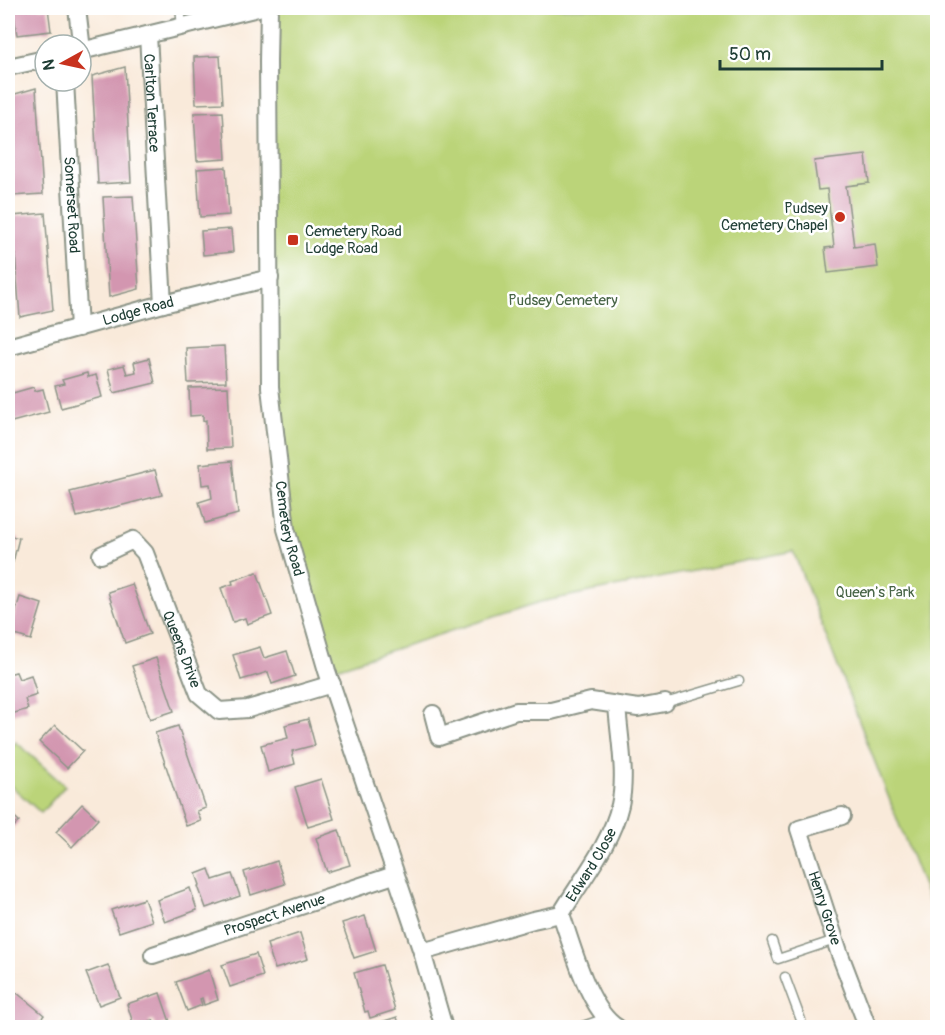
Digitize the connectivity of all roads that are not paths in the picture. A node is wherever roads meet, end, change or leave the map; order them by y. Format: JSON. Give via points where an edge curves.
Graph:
{"nodes":[{"id":1,"x":76,"y":8,"type":"edge"},
{"id":2,"x":180,"y":8,"type":"edge"},
{"id":3,"x":258,"y":8,"type":"edge"},
{"id":4,"x":269,"y":8,"type":"edge"},
{"id":5,"x":182,"y":26,"type":"junction"},
{"id":6,"x":79,"y":33,"type":"edge"},
{"id":7,"x":148,"y":35,"type":"junction"},
{"id":8,"x":93,"y":48,"type":"edge"},
{"id":9,"x":33,"y":62,"type":"edge"},
{"id":10,"x":8,"y":67,"type":"edge"},
{"id":11,"x":66,"y":93,"type":"edge"},
{"id":12,"x":270,"y":278,"type":"junction"},
{"id":13,"x":163,"y":304,"type":"junction"},
{"id":14,"x":79,"y":328,"type":"junction"},
{"id":15,"x":8,"y":347,"type":"edge"},
{"id":16,"x":100,"y":555,"type":"dead end"},
{"id":17,"x":739,"y":681,"type":"dead end"},
{"id":18,"x":332,"y":684,"type":"junction"},
{"id":19,"x":665,"y":703,"type":"joint"},
{"id":20,"x":617,"y":705,"type":"junction"},
{"id":21,"x":433,"y":714,"type":"dead end"},
{"id":22,"x":842,"y":816,"type":"dead end"},
{"id":23,"x":394,"y":875,"type":"junction"},
{"id":24,"x":561,"y":914,"type":"junction"},
{"id":25,"x":836,"y":940,"type":"junction"},
{"id":26,"x":772,"y":942,"type":"dead end"},
{"id":27,"x":422,"y":952,"type":"junction"},
{"id":28,"x":153,"y":955,"type":"dead end"},
{"id":29,"x":786,"y":976,"type":"dead end"},
{"id":30,"x":801,"y":1020,"type":"dead end"},
{"id":31,"x":612,"y":1023,"type":"edge"},
{"id":32,"x":444,"y":1028,"type":"edge"},
{"id":33,"x":577,"y":1028,"type":"edge"},
{"id":34,"x":868,"y":1028,"type":"edge"}],
"edges":[{"from":1,"to":6,"type":"street"},
{"from":2,"to":5,"type":"lane"},
{"from":3,"to":5,"type":"street"},
{"from":4,"to":12,"type":"street","name":"Cemetery Road"},
{"from":5,"to":7,"type":"street"},
{"from":7,"to":8,"type":"street"},
{"from":7,"to":13,"type":"street","name":"Carlton Terrace"},
{"from":9,"to":10,"type":"street"},
{"from":11,"to":14,"type":"street","name":"Somerset Road"},
{"from":12,"to":13,"type":"street","name":"Lodge Road"},
{"from":12,"to":18,"type":"street","name":"Cemetery Road","via":[[270,387],[286,529]]},
{"from":13,"to":14,"type":"street","name":"Lodge Road"},
{"from":14,"to":15,"type":"street","name":"Lodge Road"},
{"from":16,"to":18,"type":"street","name":"Queens Drive","via":[[133,540],[145,553],[200,694],[219,711],[248,709]]},
{"from":17,"to":19,"type":"lane"},
{"from":18,"to":23,"type":"street","name":"Cemetery Road"},
{"from":19,"to":20,"type":"street","via":[[638,708]]},
{"from":20,"to":21,"type":"street","via":[[591,701],[551,711],[516,711],[439,737]]},
{"from":20,"to":24,"type":"street","name":"Edward Close","via":[[623,783],[620,806],[602,849]]},
{"from":22,"to":25,"type":"street","name":"Henry Grove","via":[[799,830]]},
{"from":23,"to":27,"type":"street","name":"Cemetery Road"},
{"from":23,"to":28,"type":"street","name":"Prospect Avenue"},
{"from":24,"to":27,"type":"street","name":"Edward Close"},
{"from":24,"to":31,"type":"street","via":[[593,1001]]},
{"from":25,"to":26,"type":"lane","via":[[778,958]]},
{"from":25,"to":34,"type":"street","name":"Henry Grove"},
{"from":27,"to":32,"type":"street","name":"Cemetery Road"},
{"from":29,"to":30,"type":"lane"},
{"from":31,"to":33,"type":"lane"}]}
